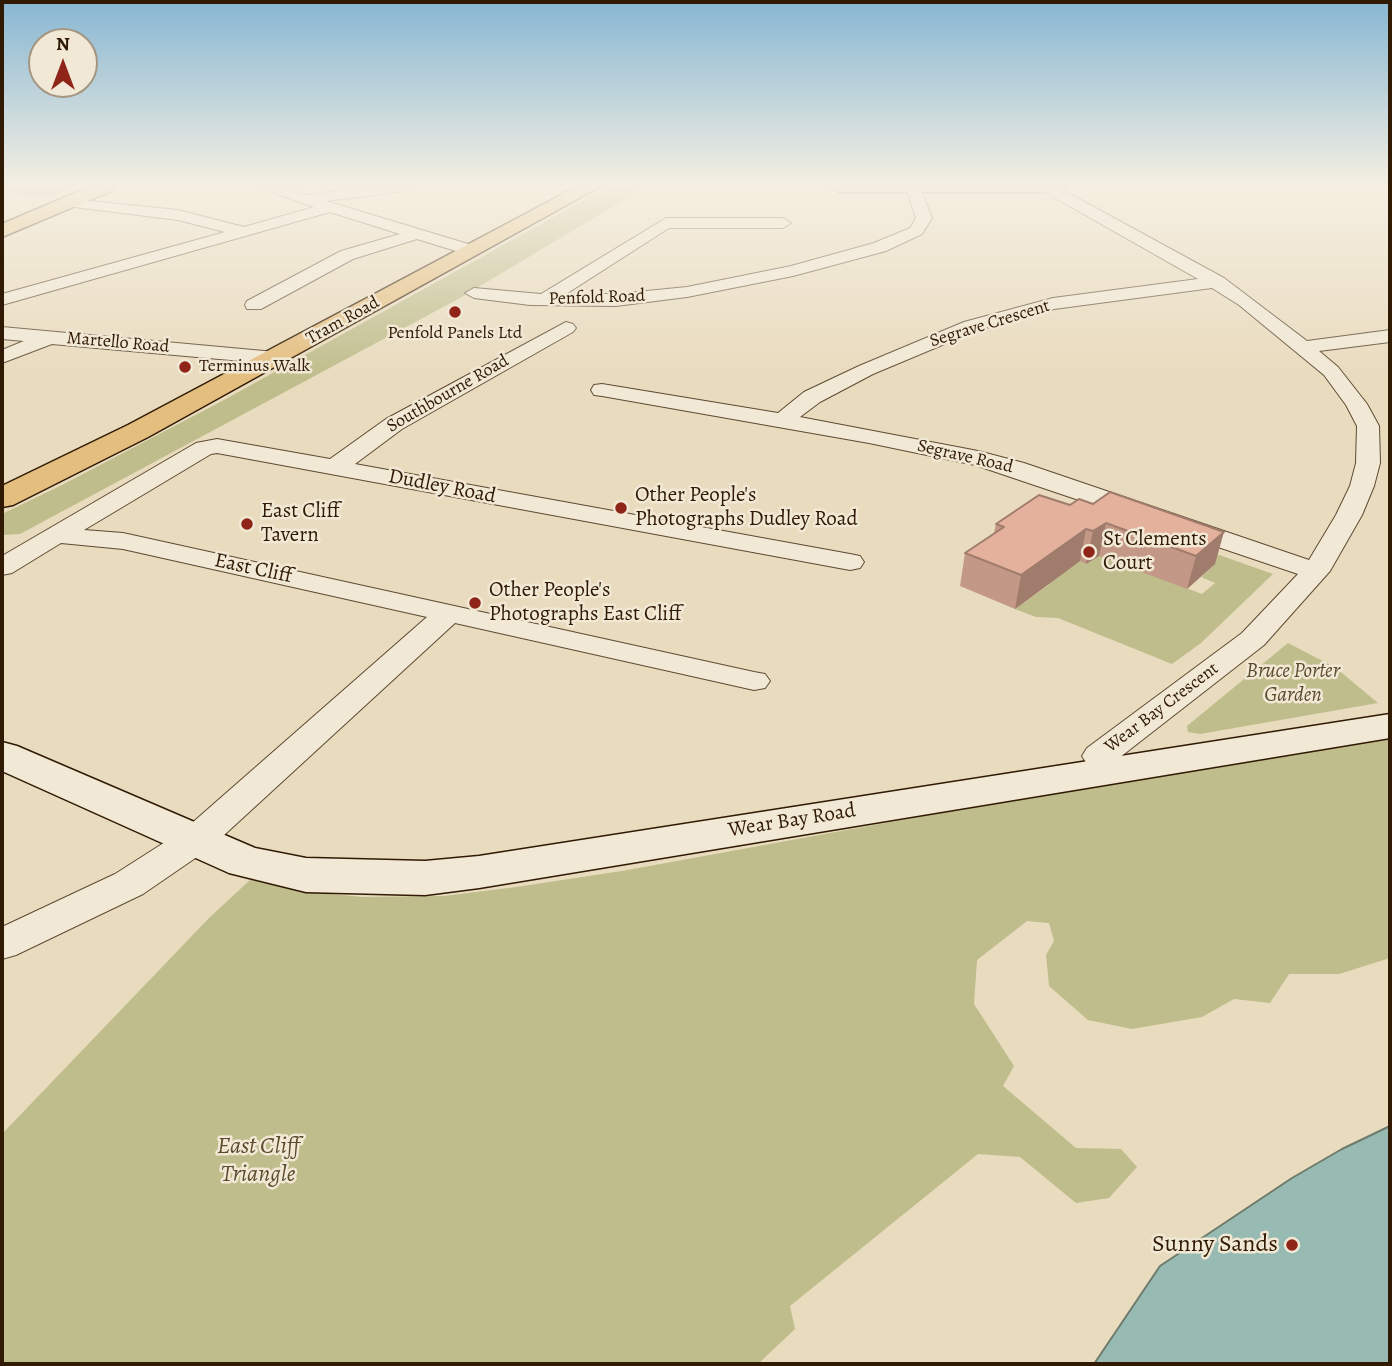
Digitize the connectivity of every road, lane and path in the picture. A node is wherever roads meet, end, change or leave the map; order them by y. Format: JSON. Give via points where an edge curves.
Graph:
{"nodes":[{"id":1,"x":173,"y":251,"type":"edge"},
{"id":2,"x":361,"y":251,"type":"edge"},
{"id":3,"x":472,"y":251,"type":"edge"},
{"id":4,"x":622,"y":251,"type":"edge"},
{"id":5,"x":869,"y":251,"type":"edge"},
{"id":6,"x":1162,"y":251,"type":"edge"},
{"id":7,"x":1217,"y":282,"type":"junction"},
{"id":8,"x":474,"y":293,"type":"dead end"},
{"id":9,"x":2,"y":300,"type":"edge"},
{"id":10,"x":544,"y":300,"type":"junction"},
{"id":11,"x":254,"y":305,"type":"dead end"},
{"id":12,"x":566,"y":328,"type":"dead end"},
{"id":13,"x":2,"y":333,"type":"edge"},
{"id":14,"x":1390,"y":336,"type":"edge"},
{"id":15,"x":51,"y":338,"type":"junction"},
{"id":16,"x":1305,"y":346,"type":"junction"},
{"id":17,"x":2,"y":357,"type":"edge"},
{"id":18,"x":275,"y":358,"type":"junction"},
{"id":19,"x":601,"y":390,"type":"dead end"},
{"id":20,"x":782,"y":421,"type":"junction"},
{"id":21,"x":335,"y":467,"type":"junction"},
{"id":22,"x":2,"y":498,"type":"edge"},
{"id":23,"x":54,"y":535,"type":"junction"},
{"id":24,"x":850,"y":562,"type":"dead end"},
{"id":25,"x":2,"y":566,"type":"edge"},
{"id":26,"x":1316,"y":571,"type":"junction"},
{"id":27,"x":450,"y":612,"type":"junction"},
{"id":28,"x":754,"y":681,"type":"dead end"},
{"id":29,"x":1390,"y":726,"type":"edge"},
{"id":30,"x":2,"y":755,"type":"edge"},
{"id":31,"x":1110,"y":771,"type":"junction"},
{"id":32,"x":197,"y":839,"type":"junction"},
{"id":33,"x":2,"y":944,"type":"edge"}],
"edges":[{"from":1,"to":9,"type":"street"},
{"from":2,"to":11,"type":"street"},
{"from":3,"to":18,"type":"main road","name":"Tram Road"},
{"from":4,"to":10,"type":"street"},
{"from":5,"to":10,"type":"street","name":"Penfold Road","via":[[687,292],[616,300]]},
{"from":6,"to":7,"type":"street","name":"Wear Bay Crescent"},
{"from":7,"to":16,"type":"street","name":"Wear Bay Crescent"},
{"from":7,"to":20,"type":"street","name":"Segrave Crescent","via":[[1087,298],[971,326],[812,397]]},
{"from":8,"to":10,"type":"street","name":"Penfold Road"},
{"from":12,"to":21,"type":"street","name":"Southbourne Road","via":[[394,424]]},
{"from":13,"to":15,"type":"street","name":"Martello Road"},
{"from":14,"to":16,"type":"street"},
{"from":15,"to":17,"type":"street"},
{"from":15,"to":18,"type":"street","name":"Martello Road"},
{"from":16,"to":26,"type":"street","name":"Wear Bay Crescent","via":[[1345,386],[1368,426],[1369,442],[1362,486]]},
{"from":18,"to":22,"type":"main road","name":"Tram Road"},
{"from":19,"to":20,"type":"street","name":"Segrave Road"},
{"from":20,"to":26,"type":"street","name":"Segrave Road","via":[[1016,468]]},
{"from":21,"to":23,"type":"street","name":"Dudley Road","via":[[230,448],[204,448]]},
{"from":21,"to":24,"type":"street","name":"Dudley Road"},
{"from":23,"to":25,"type":"street","name":"Dudley Road"},
{"from":23,"to":27,"type":"street","name":"East Cliff","via":[[123,541]]},
{"from":26,"to":31,"type":"street","name":"Wear Bay Crescent","via":[[1253,639],[1099,756]]},
{"from":27,"to":28,"type":"street","name":"East Cliff"},
{"from":27,"to":32,"type":"street"},
{"from":29,"to":31,"type":"street","name":"Wear Bay Road"},
{"from":30,"to":32,"type":"street","name":"Wear Bay Road"},
{"from":31,"to":32,"type":"street","name":"Wear Bay Road","via":[[425,878],[306,875],[245,862]]},
{"from":32,"to":33,"type":"street","via":[[129,884]]}]}
